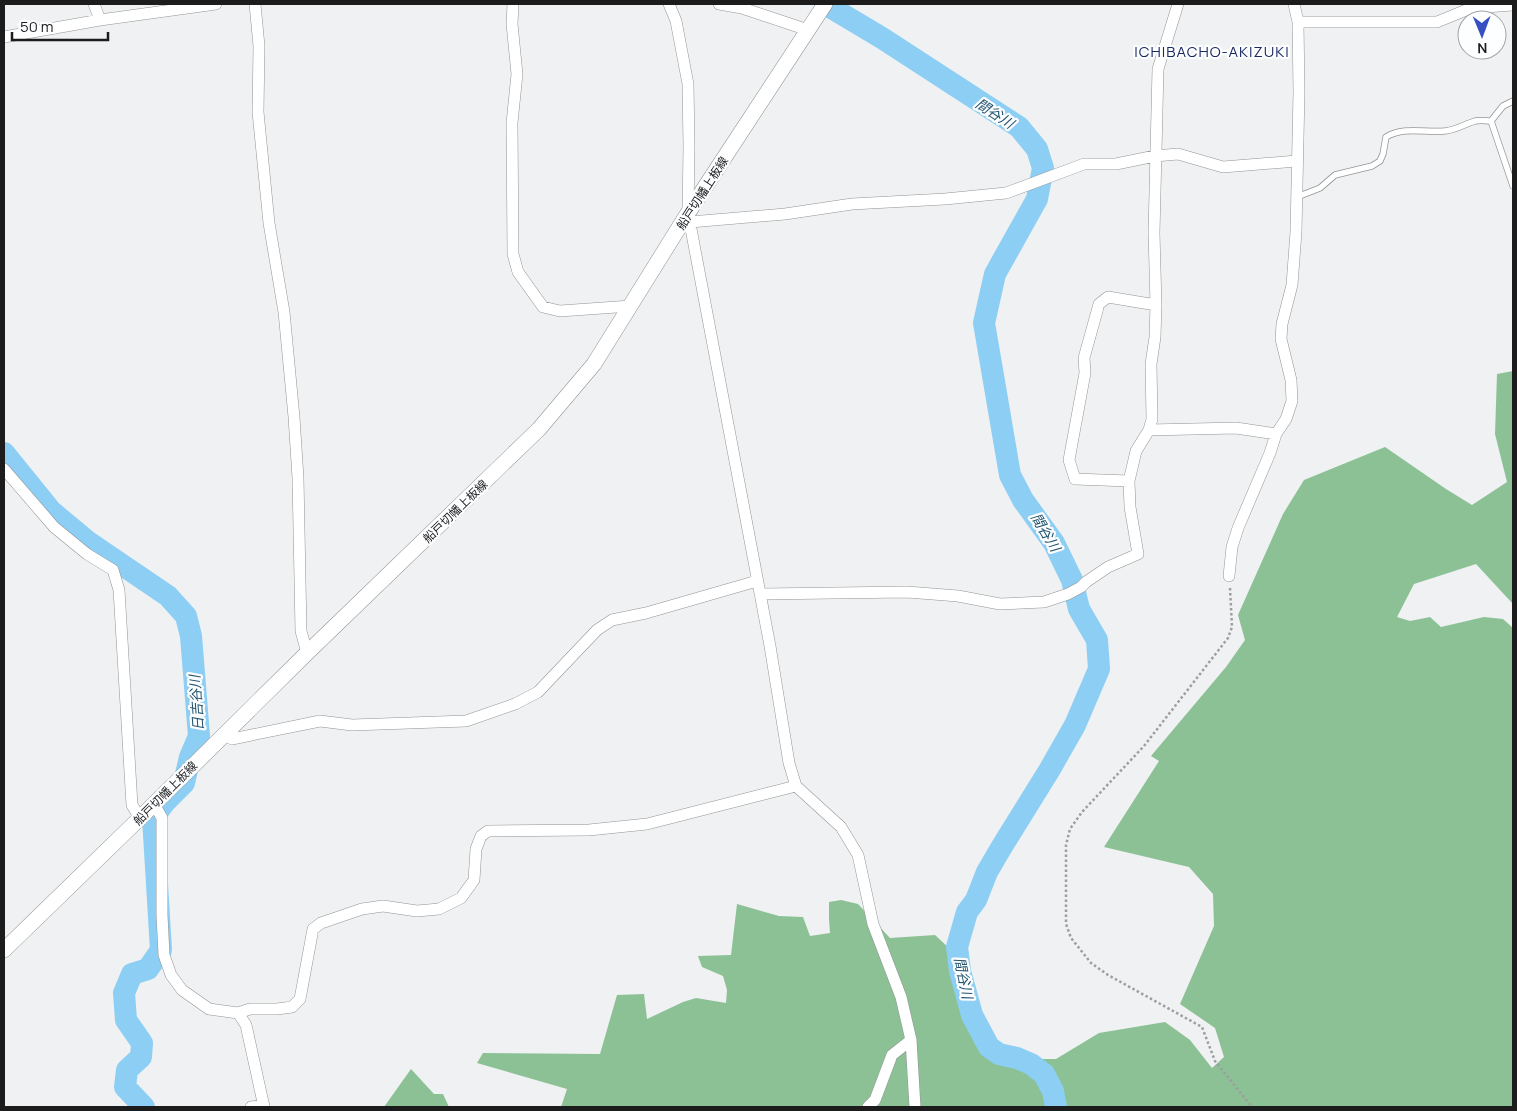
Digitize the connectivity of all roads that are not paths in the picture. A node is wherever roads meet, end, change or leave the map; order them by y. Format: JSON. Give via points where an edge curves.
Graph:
{"nodes":[{"id":1,"x":94,"y":4,"type":"edge"},
{"id":2,"x":216,"y":4,"type":"edge"},
{"id":3,"x":255,"y":4,"type":"edge"},
{"id":4,"x":512,"y":4,"type":"edge"},
{"id":5,"x":669,"y":4,"type":"edge"},
{"id":6,"x":719,"y":4,"type":"edge"},
{"id":7,"x":1178,"y":4,"type":"edge"},
{"id":8,"x":1294,"y":4,"type":"edge"},
{"id":9,"x":1513,"y":4,"type":"edge"},
{"id":10,"x":823,"y":6,"type":"edge"},
{"id":11,"x":100,"y":20,"type":"junction"},
{"id":12,"x":1298,"y":22,"type":"junction"},
{"id":13,"x":808,"y":30,"type":"junction"},
{"id":14,"x":4,"y":37,"type":"edge"},
{"id":15,"x":1513,"y":102,"type":"edge"},
{"id":16,"x":1491,"y":121,"type":"junction"},
{"id":17,"x":1155,"y":156,"type":"junction"},
{"id":18,"x":1297,"y":161,"type":"junction"},
{"id":19,"x":1513,"y":186,"type":"edge"},
{"id":20,"x":1297,"y":198,"type":"junction"},
{"id":21,"x":689,"y":218,"type":"junction"},
{"id":22,"x":1156,"y":305,"type":"junction"},
{"id":23,"x":631,"y":306,"type":"junction"},
{"id":24,"x":1149,"y":430,"type":"junction"},
{"id":25,"x":1276,"y":434,"type":"junction"},
{"id":26,"x":4,"y":469,"type":"edge"},
{"id":27,"x":1129,"y":481,"type":"junction"},
{"id":28,"x":1229,"y":576,"type":"road end"},
{"id":29,"x":758,"y":581,"type":"junction"},
{"id":30,"x":760,"y":594,"type":"junction"},
{"id":31,"x":307,"y":653,"type":"junction"},
{"id":32,"x":224,"y":735,"type":"junction"},
{"id":33,"x":796,"y":786,"type":"junction"},
{"id":34,"x":156,"y":808,"type":"junction"},
{"id":35,"x":140,"y":818,"type":"junction"},
{"id":36,"x":4,"y":950,"type":"edge"},
{"id":37,"x":238,"y":1013,"type":"junction"},
{"id":38,"x":911,"y":1040,"type":"junction"},
{"id":39,"x":264,"y":1106,"type":"edge"},
{"id":40,"x":251,"y":1107,"type":"edge"},
{"id":41,"x":868,"y":1107,"type":"edge"},
{"id":42,"x":915,"y":1107,"type":"edge"}],
"edges":[{"from":1,"to":11,"type":"street"},
{"from":2,"to":11,"type":"street"},
{"from":3,"to":31,"type":"street","via":[[259,46],[258,112],[294,417],[301,631]]},
{"from":4,"to":23,"type":"street","via":[[517,74],[512,123],[513,254],[518,272],[543,307],[560,311]]},
{"from":5,"to":21,"type":"street","via":[[676,21],[688,84]]},
{"from":6,"to":13,"type":"street","via":[[742,8]]},
{"from":7,"to":17,"type":"street","via":[[1158,69]]},
{"from":8,"to":12,"type":"street"},
{"from":9,"to":12,"type":"street","via":[[1472,8],[1436,22]]},
{"from":10,"to":13,"type":"main road","name":"船戸切幡上板線"},
{"from":11,"to":14,"type":"street"},
{"from":12,"to":18,"type":"street"},
{"from":13,"to":21,"type":"main road","name":"船戸切幡上板線"},
{"from":15,"to":16,"type":"lane","via":[[1503,106]]},
{"from":16,"to":19,"type":"lane"},
{"from":16,"to":20,"type":"lane","via":[[1477,120],[1445,131],[1401,130],[1386,137],[1380,161],[1335,175],[1320,188]]},
{"from":17,"to":18,"type":"street","via":[[1178,154],[1223,167]]},
{"from":17,"to":21,"type":"street","via":[[1116,164],[1084,164],[1006,193],[852,204],[785,214]]},
{"from":17,"to":22,"type":"street"},
{"from":18,"to":20,"type":"street"},
{"from":20,"to":25,"type":"street","via":[[1292,285],[1281,339],[1291,380],[1292,402],[1286,420]]},
{"from":21,"to":23,"type":"main road","name":"船戸切幡上板線"},
{"from":21,"to":29,"type":"street"},
{"from":22,"to":24,"type":"street"},
{"from":22,"to":27,"type":"street","via":[[1108,297],[1099,304],[1084,358],[1085,373],[1070,460],[1075,479]]},
{"from":23,"to":31,"type":"main road","name":"船戸切幡上板線","via":[[594,364],[540,429]]},
{"from":24,"to":25,"type":"street","via":[[1236,428]]},
{"from":24,"to":27,"type":"street","via":[[1136,451]]},
{"from":25,"to":28,"type":"street","via":[[1238,528]]},
{"from":26,"to":35,"type":"street","via":[[54,527],[113,570],[119,590],[132,805]]},
{"from":27,"to":30,"type":"street","via":[[1138,554],[1108,567],[1068,594],[1044,602],[1000,604],[958,596],[906,592]]},
{"from":29,"to":30,"type":"street"},
{"from":29,"to":32,"type":"street","via":[[612,620],[597,630],[538,692],[515,704],[466,721],[352,725],[320,720],[232,739]]},
{"from":30,"to":33,"type":"street"},
{"from":31,"to":32,"type":"main road","name":"船戸切幡上板線"},
{"from":32,"to":34,"type":"main road","name":"船戸切幡上板線"},
{"from":33,"to":37,"type":"street","via":[[648,824],[589,830],[488,832],[481,836],[476,849],[474,880],[461,898],[439,909],[417,911],[383,906],[362,909],[322,923],[313,929],[300,999],[292,1007],[250,1009]]},
{"from":33,"to":38,"type":"street","via":[[841,827],[858,855],[873,924],[901,997]]},
{"from":34,"to":35,"type":"main road","name":"船戸切幡上板線"},
{"from":34,"to":37,"type":"street","via":[[162,818],[164,955],[171,975],[182,990],[209,1009]]},
{"from":35,"to":36,"type":"main road","name":"船戸切幡上板線"},
{"from":37,"to":39,"type":"street","via":[[246,1025]]},
{"from":38,"to":41,"type":"street","via":[[892,1055],[874,1100]]},
{"from":38,"to":42,"type":"street"},
{"from":39,"to":40,"type":"street"}]}
